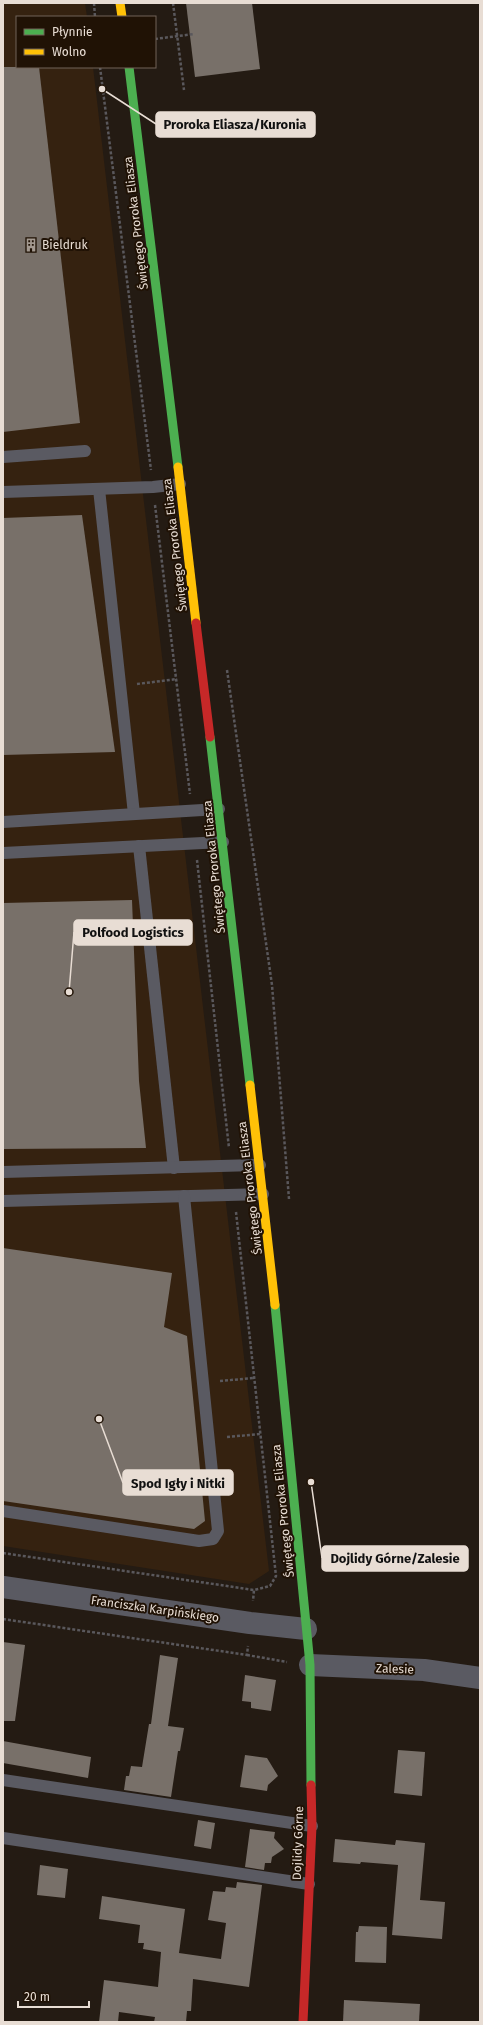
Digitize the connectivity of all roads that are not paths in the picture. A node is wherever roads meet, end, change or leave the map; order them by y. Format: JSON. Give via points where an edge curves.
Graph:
{"nodes":[{"id":1,"x":120,"y":3,"type":"edge"},
{"id":2,"x":122,"y":16,"type":"edge"},
{"id":3,"x":129,"y":68,"type":"edge"},
{"id":4,"x":85,"y":451,"type":"dead end"},
{"id":5,"x":3,"y":457,"type":"edge"},
{"id":6,"x":180,"y":484,"type":"junction"},
{"id":7,"x":99,"y":489,"type":"junction"},
{"id":8,"x":3,"y":492,"type":"edge"},
{"id":9,"x":219,"y":809,"type":"junction"},
{"id":10,"x":134,"y":814,"type":"junction"},
{"id":11,"x":3,"y":822,"type":"edge"},
{"id":12,"x":223,"y":842,"type":"junction"},
{"id":13,"x":139,"y":846,"type":"junction"},
{"id":14,"x":3,"y":853,"type":"edge"},
{"id":15,"x":260,"y":1165,"type":"junction"},
{"id":16,"x":174,"y":1168,"type":"junction"},
{"id":17,"x":3,"y":1172,"type":"edge"},
{"id":18,"x":263,"y":1194,"type":"junction"},
{"id":19,"x":184,"y":1196,"type":"junction"},
{"id":20,"x":3,"y":1201,"type":"edge"},
{"id":21,"x":3,"y":1511,"type":"edge"},
{"id":22,"x":3,"y":1587,"type":"edge"},
{"id":23,"x":306,"y":1629,"type":"junction"},
{"id":24,"x":310,"y":1665,"type":"junction"},
{"id":25,"x":480,"y":1678,"type":"edge"},
{"id":26,"x":3,"y":1780,"type":"edge"},
{"id":27,"x":312,"y":1826,"type":"junction"},
{"id":28,"x":3,"y":1838,"type":"edge"},
{"id":29,"x":309,"y":1884,"type":"junction"},
{"id":30,"x":303,"y":2022,"type":"edge"}],
"edges":[{"from":1,"to":2,"type":"street"},
{"from":3,"to":6,"type":"street","name":"Świętego Proroka Eliasza"},
{"from":4,"to":5,"type":"lane"},
{"from":6,"to":7,"type":"lane"},
{"from":6,"to":9,"type":"street","name":"Świętego Proroka Eliasza"},
{"from":7,"to":8,"type":"lane"},
{"from":7,"to":10,"type":"lane"},
{"from":9,"to":10,"type":"lane"},
{"from":9,"to":12,"type":"street","name":"Świętego Proroka Eliasza"},
{"from":10,"to":11,"type":"lane"},
{"from":12,"to":13,"type":"lane"},
{"from":12,"to":15,"type":"street","name":"Świętego Proroka Eliasza"},
{"from":13,"to":14,"type":"lane"},
{"from":13,"to":16,"type":"lane"},
{"from":15,"to":16,"type":"lane"},
{"from":15,"to":18,"type":"street","name":"Świętego Proroka Eliasza"},
{"from":16,"to":17,"type":"lane"},
{"from":18,"to":19,"type":"lane"},
{"from":18,"to":23,"type":"street","name":"Świętego Proroka Eliasza"},
{"from":19,"to":20,"type":"lane"},
{"from":19,"to":21,"type":"lane","via":[[218,1531],[213,1539],[199,1541]]},
{"from":22,"to":23,"type":"street","name":"Franciszka Karpińskiego"},
{"from":23,"to":24,"type":"street","name":"Świętego Proroka Eliasza"},
{"from":24,"to":25,"type":"street","name":"Zalesie","via":[[424,1670]]},
{"from":24,"to":27,"type":"street","name":"Dojlidy Górne"},
{"from":26,"to":27,"type":"lane"},
{"from":27,"to":29,"type":"street","name":"Dojlidy Górne"},
{"from":28,"to":29,"type":"lane"},
{"from":29,"to":30,"type":"street","name":"Dojlidy Górne"}]}
